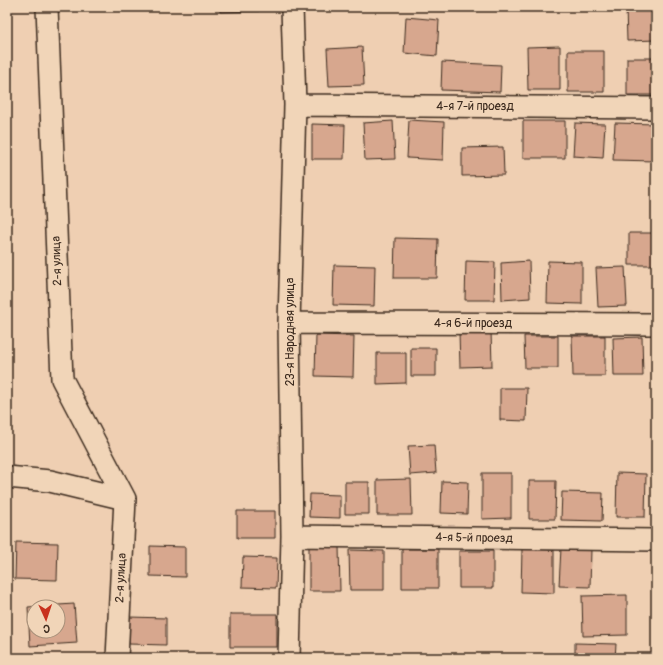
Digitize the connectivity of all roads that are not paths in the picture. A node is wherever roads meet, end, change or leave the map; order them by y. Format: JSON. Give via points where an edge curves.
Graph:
{"nodes":[{"id":1,"x":47,"y":7,"type":"edge"},
{"id":2,"x":292,"y":7,"type":"edge"},
{"id":3,"x":294,"y":105,"type":"junction"},
{"id":4,"x":656,"y":108,"type":"edge"},
{"id":5,"x":289,"y":322,"type":"junction"},
{"id":6,"x":656,"y":324,"type":"edge"},
{"id":7,"x":7,"y":477,"type":"edge"},
{"id":8,"x":125,"y":499,"type":"junction"},
{"id":9,"x":292,"y":536,"type":"junction"},
{"id":10,"x":656,"y":540,"type":"edge"},
{"id":11,"x":117,"y":658,"type":"edge"},
{"id":12,"x":290,"y":658,"type":"edge"}],
"edges":[{"from":1,"to":8,"type":"street","name":"2-я улица","via":[[62,379]]},
{"from":2,"to":3,"type":"street","name":"23-я Народная улица"},
{"from":3,"to":4,"type":"street","name":"4-я 7-й проезд"},
{"from":3,"to":5,"type":"street","name":"23-я Народная улица"},
{"from":5,"to":6,"type":"street","name":"4-я 6-й проезд"},
{"from":5,"to":9,"type":"street","name":"23-я Народная улица"},
{"from":7,"to":8,"type":"street","via":[[50,481]]},
{"from":8,"to":11,"type":"street","name":"2-я улица"},
{"from":9,"to":10,"type":"street","name":"4-я 5-й проезд"},
{"from":9,"to":12,"type":"street","name":"23-я Народная улица"}]}
